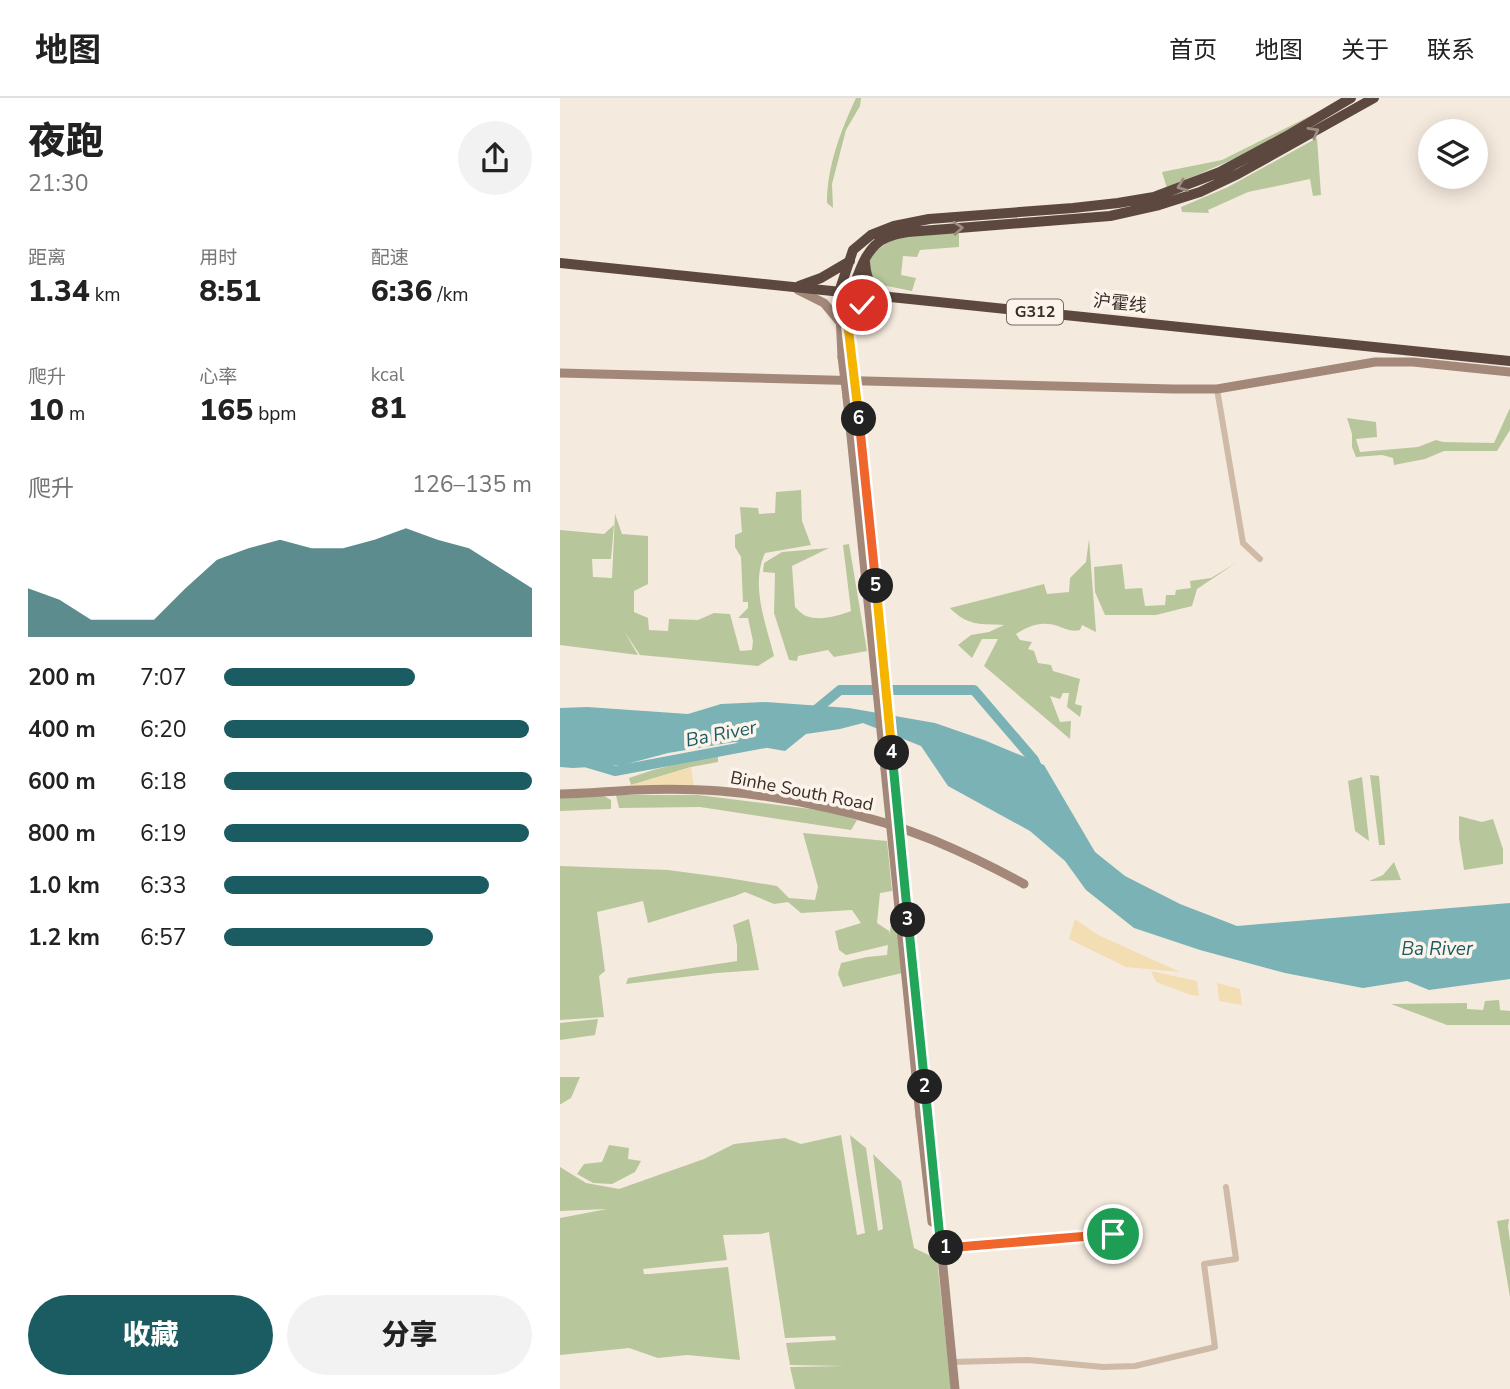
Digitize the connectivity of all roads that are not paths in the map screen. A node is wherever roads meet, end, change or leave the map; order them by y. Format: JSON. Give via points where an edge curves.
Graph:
{"nodes":[{"id":1,"x":1351,"y":98,"type":"edge"},
{"id":2,"x":1374,"y":98,"type":"edge"},
{"id":3,"x":865,"y":259,"type":"junction"},
{"id":4,"x":850,"y":261,"type":"junction"},
{"id":5,"x":560,"y":263,"type":"edge"},
{"id":6,"x":794,"y":288,"type":"junction"},
{"id":7,"x":839,"y":292,"type":"junction"},
{"id":8,"x":851,"y":294,"type":"junction"},
{"id":9,"x":880,"y":297,"type":"junction"},
{"id":10,"x":844,"y":322,"type":"junction"},
{"id":11,"x":1510,"y":361,"type":"edge"},
{"id":12,"x":1510,"y":372,"type":"edge"},
{"id":13,"x":560,"y":373,"type":"edge"},
{"id":14,"x":1217,"y":389,"type":"junction"},
{"id":15,"x":1260,"y":559,"type":"dead end"},
{"id":16,"x":560,"y":794,"type":"edge"},
{"id":17,"x":1024,"y":884,"type":"dead end"},
{"id":18,"x":924,"y":1116,"type":"junction"},
{"id":19,"x":1226,"y":1187,"type":"dead end"},
{"id":20,"x":1113,"y":1234,"type":"dead end"},
{"id":21,"x":941,"y":1249,"type":"junction"},
{"id":22,"x":951,"y":1362,"type":"junction"},
{"id":23,"x":952,"y":1389,"type":"edge"}],
"edges":[{"from":1,"to":4,"type":"highway","one_way":true,"via":[[1220,172],[1154,197],[894,226],[871,235],[853,250]]},
{"from":3,"to":2,"type":"highway","one_way":true,"via":[[887,237],[909,232],[1110,216],[1200,192]]},
{"from":3,"to":8,"type":"highway"},
{"from":3,"to":9,"type":"highway","via":[[869,284]]},
{"from":4,"to":6,"type":"highway"},
{"from":4,"to":7,"type":"highway"},
{"from":5,"to":6,"type":"highway","name":"沪霍线","number":"G312"},
{"from":6,"to":7,"type":"highway","name":"沪霍线","number":"G312"},
{"from":6,"to":10,"type":"main road","via":[[824,303]]},
{"from":7,"to":8,"type":"highway","name":"沪霍线","number":"G312"},
{"from":7,"to":10,"type":"main road"},
{"from":8,"to":9,"type":"highway","name":"沪霍线","number":"G312"},
{"from":8,"to":10,"type":"main road"},
{"from":9,"to":10,"type":"main road","via":[[855,310]]},
{"from":9,"to":11,"type":"highway","name":"沪霍线","number":"G312"},
{"from":10,"to":18,"type":"main road","bridge":true},
{"from":12,"to":14,"type":"main road","via":[[1375,362]]},
{"from":13,"to":14,"type":"main road"},
{"from":14,"to":15,"type":"street","via":[[1243,543]]},
{"from":16,"to":17,"type":"main road","name":"Binhe South Road","via":[[699,790],[793,802],[905,830]]},
{"from":18,"to":21,"type":"main road"},
{"from":18,"to":23,"type":"main road"},
{"from":19,"to":22,"type":"street","via":[[1236,1259],[1204,1264],[1214,1346],[1135,1366],[1028,1360]]},
{"from":20,"to":21,"type":"street"},
{"from":21,"to":22,"type":"main road"},
{"from":22,"to":23,"type":"main road"}]}
